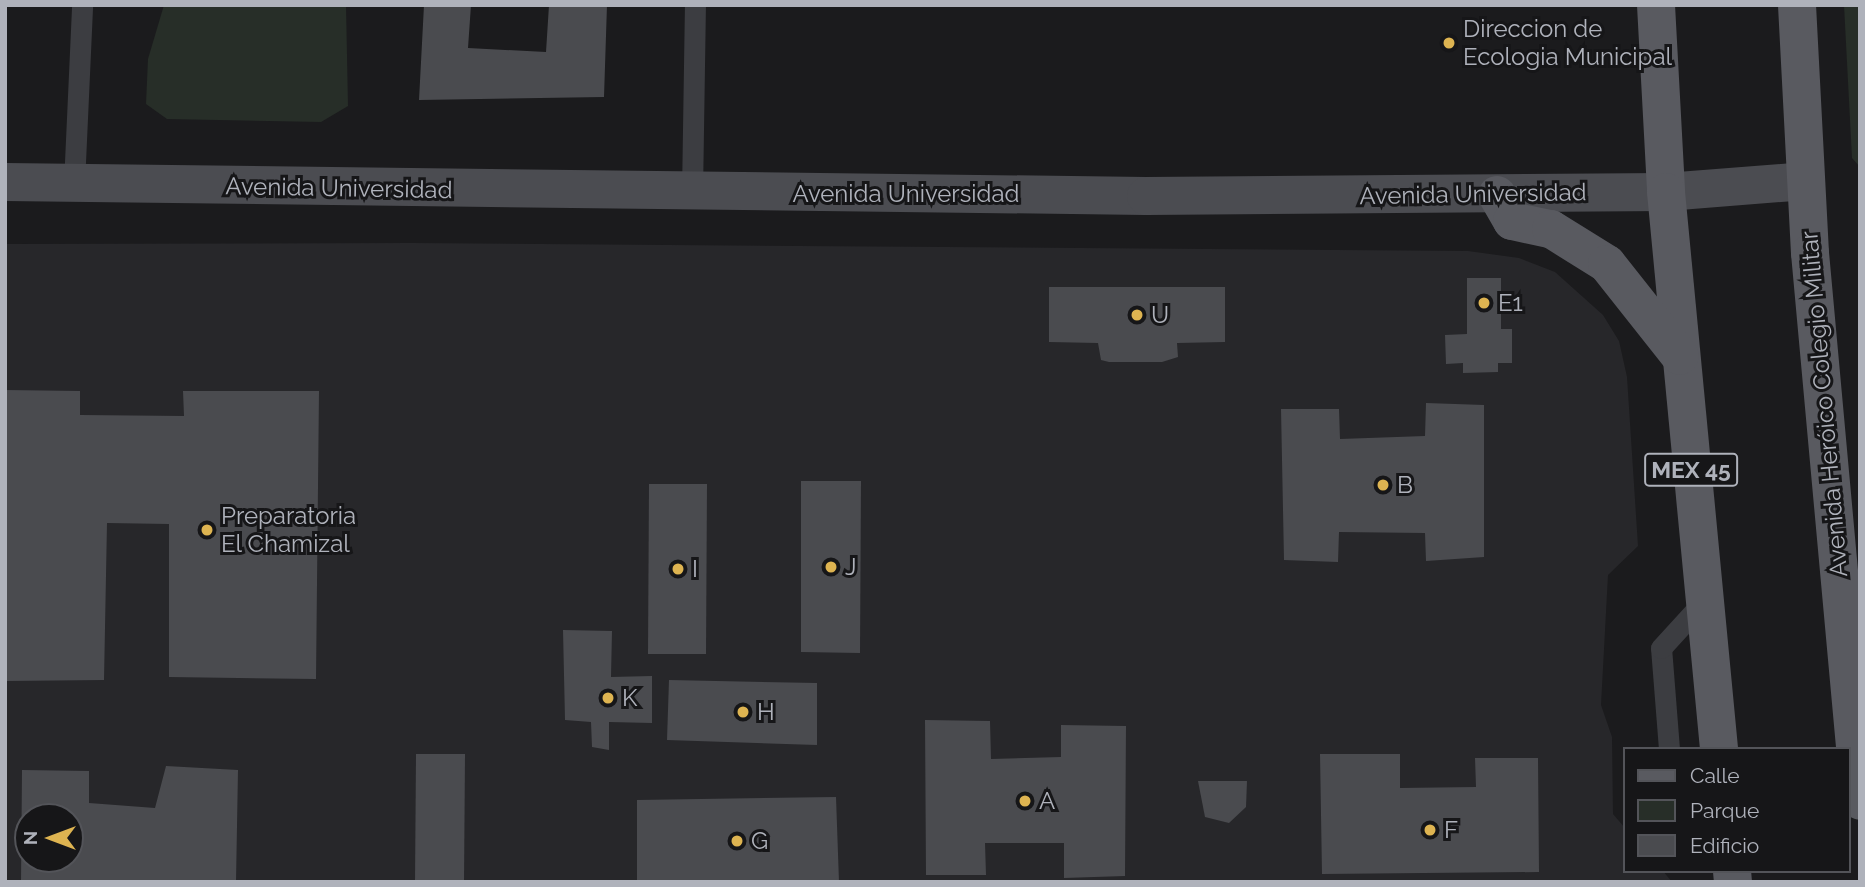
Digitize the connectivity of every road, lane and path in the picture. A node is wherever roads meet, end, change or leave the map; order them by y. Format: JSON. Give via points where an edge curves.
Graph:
{"nodes":[{"id":1,"x":82,"y":5,"type":"edge"},
{"id":2,"x":695,"y":5,"type":"edge"},
{"id":3,"x":1656,"y":5,"type":"edge"},
{"id":4,"x":1797,"y":5,"type":"edge"},
{"id":5,"x":1806,"y":181,"type":"junction"},
{"id":6,"x":5,"y":182,"type":"edge"},
{"id":7,"x":74,"y":184,"type":"junction"},
{"id":8,"x":1666,"y":192,"type":"junction"},
{"id":9,"x":692,"y":193,"type":"junction"},
{"id":10,"x":1497,"y":195,"type":"junction"},
{"id":11,"x":1681,"y":358,"type":"junction"},
{"id":12,"x":1703,"y":602,"type":"junction"},
{"id":13,"x":1669,"y":747,"type":"edge"},
{"id":14,"x":1719,"y":747,"type":"edge"},
{"id":15,"x":1860,"y":801,"type":"edge"}],
"edges":[{"from":1,"to":7,"type":"lane"},
{"from":2,"to":9,"type":"lane"},
{"from":3,"to":8,"type":"main road","number":"MEX 45"},
{"from":4,"to":5,"type":"main road","name":"Avenida Heróico Colegio Militar"},
{"from":5,"to":8,"type":"main road","name":"Avenida Universidad"},
{"from":5,"to":15,"type":"main road","name":"Avenida Heróico Colegio Militar"},
{"from":6,"to":7,"type":"main road","name":"Avenida Universidad"},
{"from":7,"to":9,"type":"main road","name":"Avenida Universidad"},
{"from":8,"to":10,"type":"main road","name":"Avenida Universidad"},
{"from":8,"to":11,"type":"main road","number":"MEX 45"},
{"from":9,"to":10,"type":"main road","name":"Avenida Universidad"},
{"from":10,"to":11,"type":"main road","via":[[1512,221],[1551,229],[1607,264]]},
{"from":11,"to":12,"type":"main road","number":"MEX 45"},
{"from":12,"to":13,"type":"lane","via":[[1661,648]]},
{"from":12,"to":14,"type":"main road","number":"MEX 45"}]}
